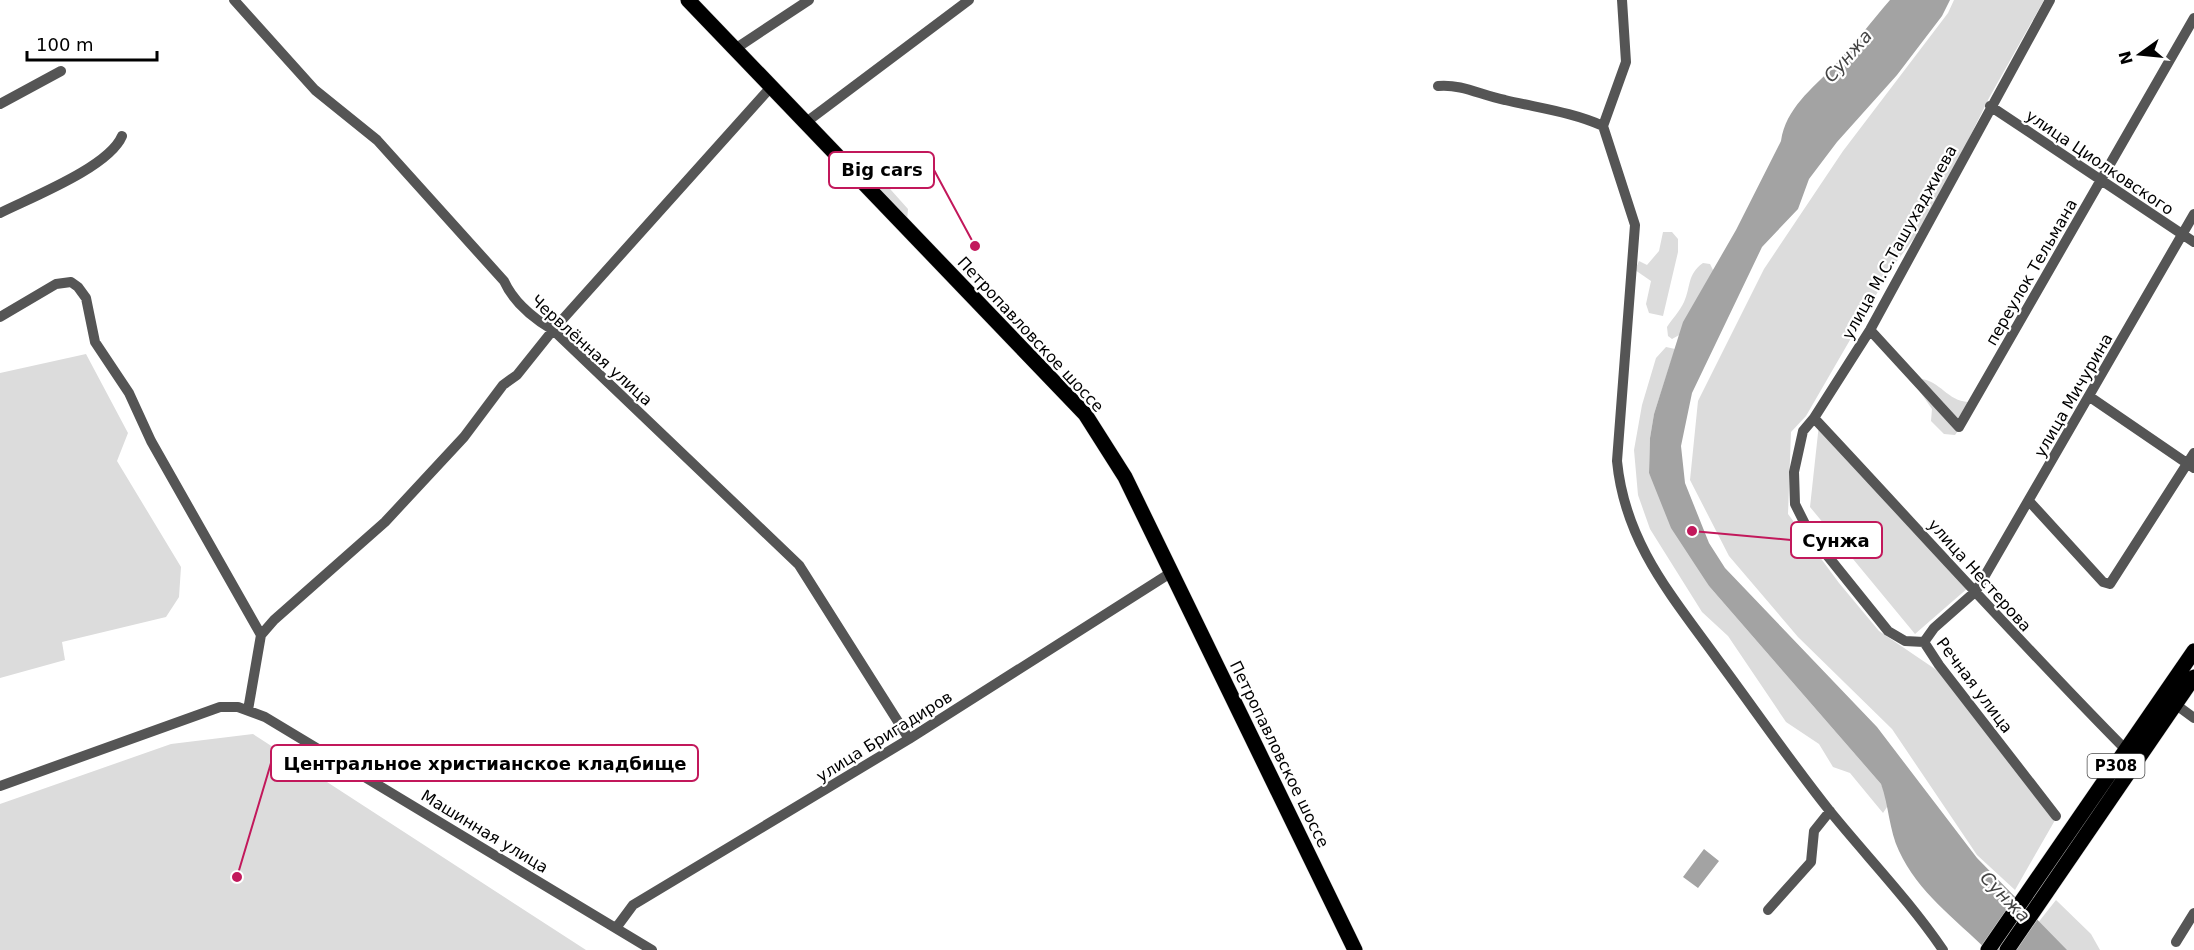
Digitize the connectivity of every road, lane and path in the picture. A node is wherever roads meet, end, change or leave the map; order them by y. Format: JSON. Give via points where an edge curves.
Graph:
{"nodes":[{"id":1,"x":234,"y":0,"type":"edge"},
{"id":2,"x":688,"y":0,"type":"edge"},
{"id":3,"x":809,"y":0,"type":"edge"},
{"id":4,"x":969,"y":0,"type":"edge"},
{"id":5,"x":1622,"y":0,"type":"edge"},
{"id":6,"x":2050,"y":0,"type":"edge"},
{"id":7,"x":2194,"y":18,"type":"edge"},
{"id":8,"x":735,"y":49,"type":"junction"},
{"id":9,"x":61,"y":71,"type":"dead end"},
{"id":10,"x":1438,"y":86,"type":"dead end"},
{"id":11,"x":771,"y":87,"type":"junction"},
{"id":12,"x":0,"y":104,"type":"edge"},
{"id":13,"x":1990,"y":106,"type":"junction"},
{"id":14,"x":805,"y":123,"type":"junction"},
{"id":15,"x":1603,"y":126,"type":"junction"},
{"id":16,"x":122,"y":136,"type":"dead end"},
{"id":17,"x":2102,"y":181,"type":"junction"},
{"id":18,"x":0,"y":213,"type":"edge"},
{"id":19,"x":2194,"y":214,"type":"edge"},
{"id":20,"x":2182,"y":235,"type":"junction"},
{"id":21,"x":2194,"y":242,"type":"edge"},
{"id":22,"x":0,"y":317,"type":"edge"},
{"id":23,"x":553,"y":330,"type":"junction"},
{"id":24,"x":1870,"y":330,"type":"junction"},
{"id":25,"x":2090,"y":398,"type":"junction"},
{"id":26,"x":1814,"y":418,"type":"junction"},
{"id":27,"x":2194,"y":453,"type":"edge"},
{"id":28,"x":2190,"y":466,"type":"edge"},
{"id":29,"x":2030,"y":501,"type":"junction"},
{"id":30,"x":1796,"y":504,"type":"joint"},
{"id":31,"x":1172,"y":572,"type":"junction"},
{"id":32,"x":1976,"y":591,"type":"junction"},
{"id":33,"x":261,"y":635,"type":"junction"},
{"id":34,"x":1924,"y":642,"type":"junction"},
{"id":35,"x":2194,"y":651,"type":"edge"},
{"id":36,"x":2194,"y":677,"type":"edge"},
{"id":37,"x":2175,"y":704,"type":"junction"},
{"id":38,"x":248,"y":710,"type":"junction"},
{"id":39,"x":2194,"y":718,"type":"edge"},
{"id":40,"x":909,"y":739,"type":"junction"},
{"id":41,"x":2127,"y":751,"type":"junction"},
{"id":42,"x":0,"y":786,"type":"edge"},
{"id":43,"x":1830,"y":811,"type":"junction"},
{"id":44,"x":2056,"y":816,"type":"dead end"},
{"id":45,"x":2042,"y":884,"type":"junction"},
{"id":46,"x":1768,"y":910,"type":"dead end"},
{"id":47,"x":2194,"y":913,"type":"edge"},
{"id":48,"x":616,"y":928,"type":"junction"},
{"id":49,"x":2176,"y":942,"type":"dead end"},
{"id":50,"x":652,"y":950,"type":"edge"},
{"id":51,"x":1355,"y":950,"type":"edge"},
{"id":52,"x":1943,"y":950,"type":"edge"},
{"id":53,"x":1988,"y":950,"type":"edge"},
{"id":54,"x":2007,"y":950,"type":"edge"}],
"edges":[{"from":1,"to":23,"type":"street","name":"Червлённая улица","via":[[315,90],[376,140],[504,281],[510,294],[536,320]]},
{"from":2,"to":8,"type":"main road","name":"Петропавловское шоссе"},
{"from":3,"to":8,"type":"street"},
{"from":4,"to":14,"type":"street"},
{"from":5,"to":15,"type":"street","via":[[1626,62]]},
{"from":6,"to":13,"type":"street","name":"улица М.С.Ташухаджиева"},
{"from":7,"to":17,"type":"street","name":"переулок Тельмана"},
{"from":8,"to":11,"type":"main road","name":"Петропавловское шоссе"},
{"from":9,"to":12,"type":"street"},
{"from":10,"to":15,"type":"street","via":[[1464,87]]},
{"from":11,"to":14,"type":"main road","name":"Петропавловское шоссе"},
{"from":11,"to":23,"type":"street"},
{"from":13,"to":17,"type":"street","name":"улица Циолковского"},
{"from":13,"to":24,"type":"street","name":"улица М.С.Ташухаджиева"},
{"from":14,"to":31,"type":"main road","name":"Петропавловское шоссе","via":[[1085,414],[1125,477]]},
{"from":15,"to":43,"type":"street","via":[[1635,225],[1617,461],[1632,527],[1657,576]]},
{"from":16,"to":18,"type":"street","via":[[118,147],[102,161]]},
{"from":17,"to":20,"type":"street","name":"улица Циолковского"},
{"from":17,"to":24,"type":"street","name":"переулок Тельмана","via":[[1959,427]]},
{"from":19,"to":20,"type":"street","name":"улица Мичурина"},
{"from":20,"to":21,"type":"street","name":"улица Циолковского"},
{"from":20,"to":25,"type":"street","name":"улица Мичурина"},
{"from":22,"to":33,"type":"street","via":[[56,284],[71,282],[78,286],[86,298],[95,342],[118,374],[151,441]]},
{"from":23,"to":33,"type":"street","via":[[517,375],[503,385],[464,437],[385,522]]},
{"from":23,"to":40,"type":"street","name":"Червлённая улица","via":[[799,565]]},
{"from":24,"to":26,"type":"street","name":"улица М.С.Ташухаджиева"},
{"from":25,"to":28,"type":"street"},
{"from":25,"to":29,"type":"street","name":"улица Мичурина"},
{"from":26,"to":30,"type":"street","name":"улица М.С.Ташухаджиева","via":[[1803,431],[1794,472]]},
{"from":26,"to":32,"type":"street","name":"улица Нестерова"},
{"from":27,"to":28,"type":"street"},
{"from":28,"to":29,"type":"street","via":[[2110,584],[2103,582]]},
{"from":29,"to":32,"type":"street","name":"улица Мичурина"},
{"from":30,"to":34,"type":"street","name":"Речная улица","via":[[1810,534],[1888,631],[1905,641]]},
{"from":31,"to":40,"type":"street","name":"улица Бригадиров"},
{"from":31,"to":51,"type":"main road","name":"Петропавловское шоссе"},
{"from":32,"to":34,"type":"street","name":"улица Мичурина"},
{"from":32,"to":41,"type":"street","name":"улица Нестерова"},
{"from":33,"to":38,"type":"street"},
{"from":34,"to":44,"type":"street","name":"Речная улица"},
{"from":35,"to":41,"type":"main road","number":"P308"},
{"from":36,"to":37,"type":"main road","number":"P308"},
{"from":37,"to":39,"type":"street"},
{"from":37,"to":45,"type":"main road","number":"P308"},
{"from":38,"to":42,"type":"street","name":"Машинная улица","via":[[220,707]]},
{"from":38,"to":48,"type":"street","name":"Машинная улица","via":[[266,717]]},
{"from":40,"to":48,"type":"street","name":"улица Бригадиров","via":[[633,905]]},
{"from":41,"to":45,"type":"main road","number":"P308"},
{"from":43,"to":46,"type":"street","via":[[1814,831],[1811,862]]},
{"from":43,"to":52,"type":"street","via":[[1924,921]]},
{"from":45,"to":53,"type":"main road"},
{"from":45,"to":54,"type":"main road"},
{"from":47,"to":49,"type":"street"},
{"from":48,"to":50,"type":"street","name":"Машинная улица"}]}
